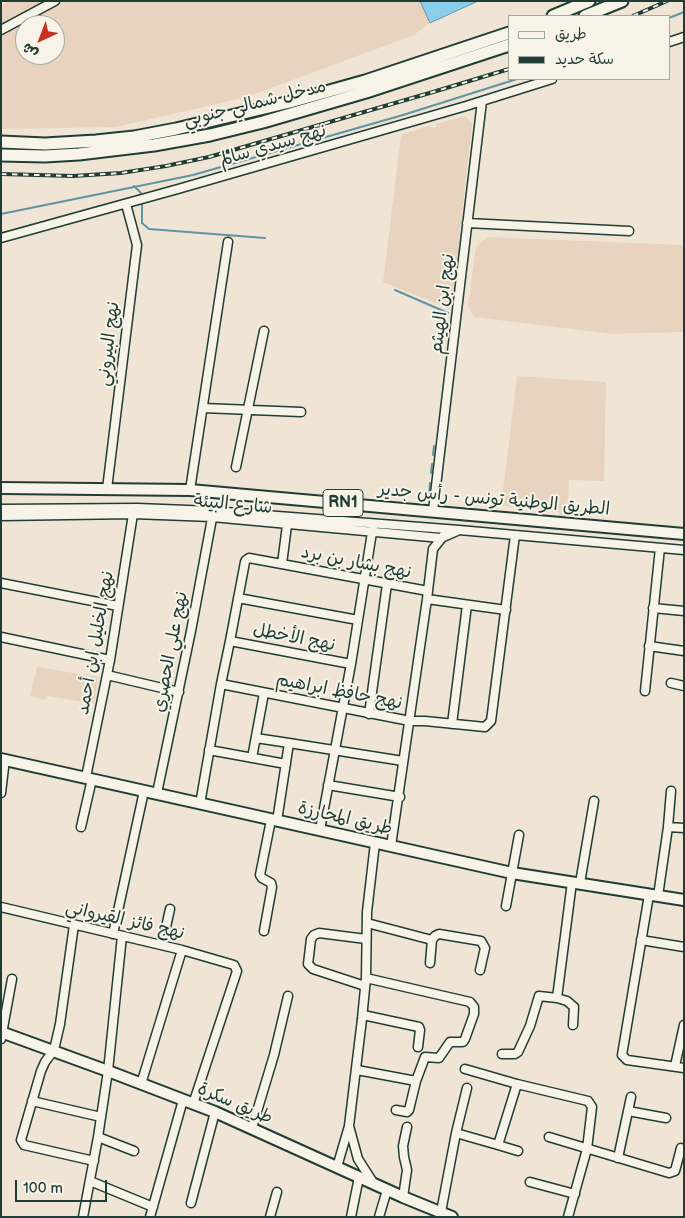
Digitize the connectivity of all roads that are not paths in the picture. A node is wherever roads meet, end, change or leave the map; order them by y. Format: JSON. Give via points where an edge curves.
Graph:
{"nodes":[{"id":1,"x":55,"y":1,"type":"edge"},
{"id":2,"x":589,"y":1,"type":"edge"},
{"id":3,"x":622,"y":1,"type":"edge"},
{"id":4,"x":555,"y":15,"type":"edge"},
{"id":5,"x":587,"y":15,"type":"edge"},
{"id":6,"x":1,"y":30,"type":"edge"},
{"id":7,"x":508,"y":33,"type":"edge"},
{"id":8,"x":684,"y":37,"type":"edge"},
{"id":9,"x":670,"y":42,"type":"edge"},
{"id":10,"x":508,"y":45,"type":"edge"},
{"id":11,"x":549,"y":80,"type":"edge"},
{"id":12,"x":482,"y":100,"type":"junction"},
{"id":13,"x":1,"y":142,"type":"edge"},
{"id":14,"x":1,"y":155,"type":"edge"},
{"id":15,"x":126,"y":204,"type":"junction"},
{"id":16,"x":467,"y":223,"type":"junction"},
{"id":17,"x":629,"y":231,"type":"dead end"},
{"id":18,"x":1,"y":238,"type":"edge"},
{"id":19,"x":228,"y":242,"type":"dead end"},
{"id":20,"x":264,"y":331,"type":"dead end"},
{"id":21,"x":203,"y":408,"type":"junction"},
{"id":22,"x":248,"y":410,"type":"junction"},
{"id":23,"x":301,"y":412,"type":"dead end"},
{"id":24,"x":236,"y":467,"type":"dead end"},
{"id":25,"x":1,"y":488,"type":"edge"},
{"id":26,"x":106,"y":489,"type":"junction"},
{"id":27,"x":190,"y":490,"type":"junction"},
{"id":28,"x":1,"y":509,"type":"edge"},
{"id":29,"x":433,"y":511,"type":"junction"},
{"id":30,"x":133,"y":514,"type":"junction"},
{"id":31,"x":213,"y":514,"type":"junction"},
{"id":32,"x":1,"y":516,"type":"edge"},
{"id":33,"x":287,"y":525,"type":"junction"},
{"id":34,"x":373,"y":527,"type":"junction"},
{"id":35,"x":449,"y":529,"type":"junction"},
{"id":36,"x":459,"y":530,"type":"junction"},
{"id":37,"x":684,"y":534,"type":"edge"},
{"id":38,"x":515,"y":535,"type":"junction"},
{"id":39,"x":441,"y":538,"type":"junction"},
{"id":40,"x":660,"y":548,"type":"junction"},
{"id":41,"x":684,"y":550,"type":"edge"},
{"id":42,"x":282,"y":564,"type":"junction"},
{"id":43,"x":365,"y":580,"type":"junction"},
{"id":44,"x":1,"y":582,"type":"edge"},
{"id":45,"x":387,"y":584,"type":"junction"},
{"id":46,"x":428,"y":595,"type":"junction"},
{"id":47,"x":238,"y":598,"type":"junction"},
{"id":48,"x":467,"y":605,"type":"junction"},
{"id":49,"x":118,"y":606,"type":"junction"},
{"id":50,"x":653,"y":608,"type":"junction"},
{"id":51,"x":506,"y":610,"type":"junction"},
{"id":52,"x":684,"y":611,"type":"edge"},
{"id":53,"x":358,"y":620,"type":"junction"},
{"id":54,"x":1,"y":637,"type":"edge"},
{"id":55,"x":230,"y":641,"type":"junction"},
{"id":56,"x":649,"y":646,"type":"junction"},
{"id":57,"x":684,"y":651,"type":"edge"},
{"id":58,"x":110,"y":660,"type":"junction"},
{"id":59,"x":351,"y":664,"type":"junction"},
{"id":60,"x":107,"y":675,"type":"junction"},
{"id":61,"x":671,"y":683,"type":"dead end"},
{"id":62,"x":221,"y":684,"type":"junction"},
{"id":63,"x":684,"y":686,"type":"edge"},
{"id":64,"x":645,"y":690,"type":"dead end"},
{"id":65,"x":179,"y":692,"type":"junction"},
{"id":66,"x":264,"y":693,"type":"junction"},
{"id":67,"x":342,"y":709,"type":"junction"},
{"id":68,"x":369,"y":714,"type":"junction"},
{"id":69,"x":410,"y":721,"type":"junction"},
{"id":70,"x":452,"y":724,"type":"junction"},
{"id":71,"x":256,"y":738,"type":"junction"},
{"id":72,"x":289,"y":744,"type":"junction"},
{"id":73,"x":209,"y":750,"type":"junction"},
{"id":74,"x":334,"y":751,"type":"junction"},
{"id":75,"x":252,"y":758,"type":"junction"},
{"id":76,"x":3,"y":759,"type":"edge"},
{"id":77,"x":403,"y":761,"type":"junction"},
{"id":78,"x":286,"y":764,"type":"junction"},
{"id":79,"x":89,"y":778,"type":"junction"},
{"id":80,"x":328,"y":785,"type":"junction"},
{"id":81,"x":144,"y":791,"type":"junction"},
{"id":82,"x":671,"y":791,"type":"dead end"},
{"id":83,"x":1,"y":793,"type":"edge"},
{"id":84,"x":157,"y":793,"type":"junction"},
{"id":85,"x":400,"y":797,"type":"junction"},
{"id":86,"x":594,"y":801,"type":"dead end"},
{"id":87,"x":200,"y":804,"type":"junction"},
{"id":88,"x":274,"y":821,"type":"junction"},
{"id":89,"x":81,"y":827,"type":"dead end"},
{"id":90,"x":668,"y":827,"type":"junction"},
{"id":91,"x":684,"y":828,"type":"edge"},
{"id":92,"x":320,"y":830,"type":"junction"},
{"id":93,"x":519,"y":835,"type":"dead end"},
{"id":94,"x":375,"y":843,"type":"junction"},
{"id":95,"x":391,"y":846,"type":"junction"},
{"id":96,"x":512,"y":873,"type":"junction"},
{"id":97,"x":576,"y":883,"type":"junction"},
{"id":98,"x":653,"y":895,"type":"junction"},
{"id":99,"x":684,"y":900,"type":"edge"},
{"id":100,"x":506,"y":906,"type":"dead end"},
{"id":101,"x":1,"y":907,"type":"edge"},
{"id":102,"x":170,"y":909,"type":"dead end"},
{"id":103,"x":367,"y":923,"type":"junction"},
{"id":104,"x":74,"y":925,"type":"junction"},
{"id":105,"x":264,"y":931,"type":"dead end"},
{"id":106,"x":113,"y":934,"type":"junction"},
{"id":107,"x":122,"y":936,"type":"junction"},
{"id":108,"x":366,"y":939,"type":"junction"},
{"id":109,"x":432,"y":940,"type":"junction"},
{"id":110,"x":641,"y":940,"type":"junction"},
{"id":111,"x":162,"y":945,"type":"junction"},
{"id":112,"x":684,"y":947,"type":"edge"},
{"id":113,"x":182,"y":950,"type":"junction"},
{"id":114,"x":430,"y":963,"type":"dead end"},
{"id":115,"x":480,"y":970,"type":"dead end"},
{"id":116,"x":12,"y":979,"type":"dead end"},
{"id":117,"x":365,"y":982,"type":"junction"},
{"id":118,"x":288,"y":996,"type":"dead end"},
{"id":119,"x":557,"y":998,"type":"junction"},
{"id":120,"x":363,"y":1015,"type":"junction"},
{"id":121,"x":573,"y":1025,"type":"dead end"},
{"id":122,"x":684,"y":1025,"type":"edge"},
{"id":123,"x":2,"y":1035,"type":"edge"},
{"id":124,"x":418,"y":1047,"type":"dead end"},
{"id":125,"x":54,"y":1050,"type":"junction"},
{"id":126,"x":502,"y":1054,"type":"dead end"},
{"id":127,"x":680,"y":1067,"type":"edge"},
{"id":128,"x":465,"y":1069,"type":"dead end"},
{"id":129,"x":108,"y":1070,"type":"junction"},
{"id":130,"x":357,"y":1070,"type":"junction"},
{"id":131,"x":416,"y":1081,"type":"junction"},
{"id":132,"x":141,"y":1084,"type":"junction"},
{"id":133,"x":517,"y":1084,"type":"junction"},
{"id":134,"x":466,"y":1088,"type":"dead end"},
{"id":135,"x":631,"y":1097,"type":"dead end"},
{"id":136,"x":32,"y":1101,"type":"junction"},
{"id":137,"x":188,"y":1102,"type":"junction"},
{"id":138,"x":396,"y":1110,"type":"dead end"},
{"id":139,"x":628,"y":1111,"type":"junction"},
{"id":140,"x":215,"y":1112,"type":"junction"},
{"id":141,"x":101,"y":1117,"type":"junction"},
{"id":142,"x":666,"y":1118,"type":"dead end"},
{"id":143,"x":350,"y":1126,"type":"junction"},
{"id":144,"x":407,"y":1127,"type":"dead end"},
{"id":145,"x":252,"y":1128,"type":"junction"},
{"id":146,"x":456,"y":1133,"type":"junction"},
{"id":147,"x":98,"y":1138,"type":"junction"},
{"id":148,"x":549,"y":1138,"type":"dead end"},
{"id":149,"x":498,"y":1145,"type":"junction"},
{"id":150,"x":681,"y":1148,"type":"dead end"},
{"id":151,"x":587,"y":1149,"type":"junction"},
{"id":152,"x":134,"y":1151,"type":"dead end"},
{"id":153,"x":518,"y":1151,"type":"dead end"},
{"id":154,"x":618,"y":1158,"type":"junction"},
{"id":155,"x":94,"y":1161,"type":"junction"},
{"id":156,"x":337,"y":1167,"type":"junction"},
{"id":157,"x":359,"y":1177,"type":"junction"},
{"id":158,"x":90,"y":1182,"type":"junction"},
{"id":159,"x":530,"y":1182,"type":"dead end"},
{"id":160,"x":374,"y":1184,"type":"junction"},
{"id":161,"x":387,"y":1190,"type":"junction"},
{"id":162,"x":277,"y":1192,"type":"dead end"},
{"id":163,"x":575,"y":1194,"type":"junction"},
{"id":164,"x":403,"y":1198,"type":"junction"},
{"id":165,"x":191,"y":1203,"type":"dead end"},
{"id":166,"x":152,"y":1207,"type":"junction"},
{"id":167,"x":441,"y":1212,"type":"junction"},
{"id":168,"x":83,"y":1217,"type":"edge"},
{"id":169,"x":150,"y":1217,"type":"edge"},
{"id":170,"x":270,"y":1217,"type":"edge"},
{"id":171,"x":350,"y":1217,"type":"edge"},
{"id":172,"x":379,"y":1217,"type":"edge"},
{"id":173,"x":452,"y":1217,"type":"edge"},
{"id":174,"x":568,"y":1217,"type":"edge"}],
"edges":[{"from":1,"to":6,"type":"street"},
{"from":2,"to":4,"type":"highway"},
{"from":3,"to":5,"type":"highway"},
{"from":7,"to":13,"type":"highway","name":"مدخل شمالي جنوبي","via":[[346,86],[176,129],[96,141]]},
{"from":8,"to":9,"type":"street"},
{"from":10,"to":14,"type":"highway","name":"مدخل شمالي جنوبي","via":[[366,92],[210,135],[79,154]]},
{"from":11,"to":12,"type":"street","name":"نهج سيدي سالم"},
{"from":12,"to":15,"type":"street","name":"نهج سيدي سالم"},
{"from":12,"to":16,"type":"street","name":"نهج ابن الهيثم"},
{"from":15,"to":18,"type":"street","name":"نهج سيدي سالم"},
{"from":15,"to":26,"type":"street","name":"نهج البيروني","via":[[137,245]]},
{"from":16,"to":17,"type":"street"},
{"from":16,"to":29,"type":"street","name":"نهج ابن الهيثم"},
{"from":19,"to":21,"type":"street"},
{"from":20,"to":22,"type":"street"},
{"from":21,"to":22,"type":"street"},
{"from":21,"to":27,"type":"street"},
{"from":22,"to":23,"type":"street"},
{"from":22,"to":24,"type":"street"},
{"from":25,"to":26,"type":"main road","name":"الطريق الوطنية تونس - رأس جدير","number":"RN1"},
{"from":26,"to":27,"type":"main road","name":"الطريق الوطنية تونس - رأس جدير","number":"RN1"},
{"from":27,"to":29,"type":"main road","name":"الطريق الوطنية تونس - رأس جدير","number":"RN1"},
{"from":28,"to":31,"type":"street","name":"شارع البيئة","via":[[137,508]]},
{"from":29,"to":37,"type":"main road","name":"الطريق الوطنية تونس - رأس جدير","number":"RN1"},
{"from":30,"to":31,"type":"street","name":"شارع البيئة"},
{"from":30,"to":32,"type":"street","name":"شارع البيئة"},
{"from":30,"to":49,"type":"street","name":"نهج الخليل ابن أحمد"},
{"from":31,"to":33,"type":"street","name":"شارع البيئة"},
{"from":31,"to":34,"type":"street","name":"شارع البيئة"},
{"from":31,"to":65,"type":"street","name":"نهج علي الحصري"},
{"from":33,"to":34,"type":"street","name":"شارع البيئة"},
{"from":33,"to":42,"type":"street"},
{"from":34,"to":35,"type":"street","name":"شارع البيئة"},
{"from":34,"to":39,"type":"street","name":"شارع البيئة"},
{"from":34,"to":43,"type":"street"},
{"from":35,"to":36,"type":"street","name":"شارع البيئة"},
{"from":35,"to":39,"type":"street"},
{"from":36,"to":38,"type":"street","name":"شارع البيئة"},
{"from":36,"to":39,"type":"street","name":"شارع البيئة"},
{"from":38,"to":40,"type":"street","name":"شارع البيئة"},
{"from":38,"to":51,"type":"street","name":"نهج حافظ ابراهيم"},
{"from":39,"to":46,"type":"street","via":[[433,549]]},
{"from":40,"to":41,"type":"street","name":"شارع البيئة"},
{"from":40,"to":50,"type":"street"},
{"from":42,"to":43,"type":"street","name":"نهج بشار بن برد"},
{"from":42,"to":47,"type":"street","name":"نهج بشار بن برد","via":[[246,560]]},
{"from":43,"to":45,"type":"street","name":"نهج بشار بن برد"},
{"from":43,"to":53,"type":"street"},
{"from":44,"to":49,"type":"street"},
{"from":45,"to":46,"type":"street","name":"نهج بشار بن برد"},
{"from":45,"to":68,"type":"street"},
{"from":46,"to":48,"type":"street","name":"نهج بشار بن برد"},
{"from":46,"to":69,"type":"street"},
{"from":47,"to":53,"type":"street"},
{"from":47,"to":55,"type":"street"},
{"from":48,"to":51,"type":"street","name":"نهج بشار بن برد"},
{"from":48,"to":70,"type":"street"},
{"from":49,"to":58,"type":"street","name":"نهج الخليل ابن أحمد"},
{"from":50,"to":52,"type":"street"},
{"from":50,"to":56,"type":"street"},
{"from":51,"to":70,"type":"street","name":"نهج حافظ ابراهيم","via":[[491,722],[485,727]]},
{"from":53,"to":59,"type":"street"},
{"from":54,"to":58,"type":"street"},
{"from":55,"to":59,"type":"street","name":"نهج الأخطل"},
{"from":55,"to":62,"type":"street"},
{"from":56,"to":57,"type":"street"},
{"from":56,"to":64,"type":"street"},
{"from":58,"to":60,"type":"street","name":"نهج الخليل ابن أحمد"},
{"from":59,"to":67,"type":"street"},
{"from":60,"to":65,"type":"street"},
{"from":60,"to":79,"type":"street","name":"نهج الخليل ابن أحمد"},
{"from":61,"to":63,"type":"street"},
{"from":62,"to":66,"type":"street","name":"نهج حافظ ابراهيم"},
{"from":62,"to":73,"type":"street"},
{"from":65,"to":84,"type":"street","name":"نهج علي الحصري"},
{"from":66,"to":67,"type":"street","name":"نهج حافظ ابراهيم"},
{"from":66,"to":71,"type":"street"},
{"from":67,"to":68,"type":"street","name":"نهج حافظ ابراهيم"},
{"from":67,"to":74,"type":"street"},
{"from":68,"to":69,"type":"street","name":"نهج حافظ ابراهيم"},
{"from":69,"to":70,"type":"street","name":"نهج حافظ ابراهيم"},
{"from":69,"to":77,"type":"street"},
{"from":71,"to":72,"type":"street"},
{"from":71,"to":75,"type":"street"},
{"from":72,"to":74,"type":"street"},
{"from":72,"to":78,"type":"street"},
{"from":73,"to":75,"type":"street"},
{"from":73,"to":87,"type":"street"},
{"from":74,"to":77,"type":"street"},
{"from":74,"to":80,"type":"street"},
{"from":75,"to":78,"type":"street"},
{"from":76,"to":79,"type":"main road","name":"طريق المحارزة"},
{"from":76,"to":83,"type":"street"},
{"from":77,"to":85,"type":"street"},
{"from":78,"to":88,"type":"street"},
{"from":79,"to":81,"type":"main road","name":"طريق المحارزة"},
{"from":79,"to":89,"type":"street","name":"نهج الخليل ابن أحمد"},
{"from":80,"to":85,"type":"street"},
{"from":80,"to":92,"type":"street"},
{"from":81,"to":84,"type":"main road","name":"طريق المحارزة"},
{"from":81,"to":106,"type":"street"},
{"from":82,"to":90,"type":"street"},
{"from":84,"to":87,"type":"main road","name":"طريق المحارزة"},
{"from":85,"to":95,"type":"street"},
{"from":86,"to":97,"type":"street"},
{"from":87,"to":88,"type":"main road","name":"طريق المحارزة"},
{"from":88,"to":92,"type":"main road","name":"طريق المحارزة"},
{"from":88,"to":105,"type":"street","via":[[260,875],[272,887]]},
{"from":90,"to":91,"type":"street"},
{"from":90,"to":98,"type":"street"},
{"from":92,"to":94,"type":"main road","name":"طريق المحارزة"},
{"from":93,"to":96,"type":"street"},
{"from":94,"to":95,"type":"main road","name":"طريق المحارزة"},
{"from":94,"to":103,"type":"street"},
{"from":95,"to":96,"type":"main road","name":"طريق المحارزة"},
{"from":96,"to":97,"type":"main road","name":"طريق المحارزة"},
{"from":96,"to":100,"type":"street"},
{"from":97,"to":98,"type":"main road","name":"طريق المحارزة"},
{"from":97,"to":119,"type":"street"},
{"from":98,"to":99,"type":"main road","name":"طريق المحارزة"},
{"from":98,"to":110,"type":"street"},
{"from":101,"to":104,"type":"street","name":"نهج فائز القيرواني"},
{"from":102,"to":111,"type":"street"},
{"from":103,"to":108,"type":"street"},
{"from":103,"to":109,"type":"street"},
{"from":104,"to":106,"type":"street","name":"نهج فائز القيرواني"},
{"from":104,"to":125,"type":"street"},
{"from":106,"to":107,"type":"street","name":"نهج فائز القيرواني"},
{"from":107,"to":111,"type":"street","name":"نهج فائز القيرواني"},
{"from":107,"to":129,"type":"street"},
{"from":108,"to":117,"type":"street"},
{"from":108,"to":117,"type":"street","via":[[319,932],[312,939],[308,964],[313,969]]},
{"from":109,"to":114,"type":"street"},
{"from":109,"to":115,"type":"street","via":[[439,934],[481,941],[485,948]]},
{"from":110,"to":112,"type":"street"},
{"from":110,"to":127,"type":"street","via":[[622,1054],[627,1060]]},
{"from":111,"to":113,"type":"street","name":"نهج فائز القيرواني"},
{"from":113,"to":132,"type":"street"},
{"from":113,"to":137,"type":"street","name":"نهج فائز القيرواني","via":[[234,965],[237,971]]},
{"from":116,"to":123,"type":"street"},
{"from":117,"to":120,"type":"street"},
{"from":117,"to":131,"type":"street","via":[[470,1002],[474,1007],[465,1040],[450,1042],[439,1058],[425,1057]]},
{"from":118,"to":145,"type":"street"},
{"from":119,"to":121,"type":"street","via":[[574,1007]]},
{"from":119,"to":126,"type":"street","via":[[539,996],[518,1052]]},
{"from":120,"to":124,"type":"street","via":[[418,1027]]},
{"from":120,"to":130,"type":"street"},
{"from":122,"to":127,"type":"street"},
{"from":123,"to":125,"type":"main road","name":"طريق سكرة"},
{"from":125,"to":129,"type":"main road","name":"طريق سكرة"},
{"from":125,"to":136,"type":"street","via":[[45,1062]]},
{"from":128,"to":133,"type":"street"},
{"from":129,"to":132,"type":"main road","name":"طريق سكرة"},
{"from":129,"to":141,"type":"street"},
{"from":130,"to":131,"type":"street"},
{"from":130,"to":143,"type":"street"},
{"from":131,"to":138,"type":"street","via":[[409,1110]]},
{"from":132,"to":137,"type":"main road","name":"طريق سكرة"},
{"from":133,"to":149,"type":"street"},
{"from":133,"to":151,"type":"street","via":[[588,1102],[592,1107]]},
{"from":134,"to":146,"type":"street"},
{"from":135,"to":139,"type":"street"},
{"from":136,"to":141,"type":"street"},
{"from":136,"to":155,"type":"street","via":[[21,1140],[24,1145]]},
{"from":137,"to":140,"type":"main road","name":"طريق سكرة"},
{"from":137,"to":166,"type":"street"},
{"from":139,"to":142,"type":"street"},
{"from":139,"to":154,"type":"street"},
{"from":140,"to":145,"type":"main road","name":"طريق سكرة"},
{"from":140,"to":165,"type":"street"},
{"from":141,"to":147,"type":"street"},
{"from":143,"to":156,"type":"street"},
{"from":143,"to":160,"type":"street","via":[[358,1159]]},
{"from":144,"to":164,"type":"street","via":[[403,1146],[407,1170]]},
{"from":145,"to":156,"type":"main road","name":"طريق سكرة"},
{"from":146,"to":149,"type":"street"},
{"from":146,"to":167,"type":"street"},
{"from":147,"to":152,"type":"street"},
{"from":147,"to":155,"type":"street"},
{"from":148,"to":151,"type":"street"},
{"from":149,"to":153,"type":"street"},
{"from":150,"to":154,"type":"street","via":[[673,1172]]},
{"from":151,"to":154,"type":"street"},
{"from":151,"to":163,"type":"street"},
{"from":155,"to":158,"type":"street"},
{"from":156,"to":157,"type":"main road","name":"طريق سكرة"},
{"from":157,"to":160,"type":"main road","name":"طريق سكرة"},
{"from":157,"to":171,"type":"street"},
{"from":158,"to":166,"type":"street"},
{"from":158,"to":168,"type":"street"},
{"from":159,"to":163,"type":"street"},
{"from":160,"to":161,"type":"main road","name":"طريق سكرة"},
{"from":161,"to":164,"type":"main road","name":"طريق سكرة"},
{"from":161,"to":172,"type":"street"},
{"from":162,"to":170,"type":"street"},
{"from":163,"to":174,"type":"street"},
{"from":164,"to":167,"type":"main road","name":"طريق سكرة"},
{"from":166,"to":169,"type":"street"},
{"from":167,"to":173,"type":"main road","name":"طريق سكرة"}]}
